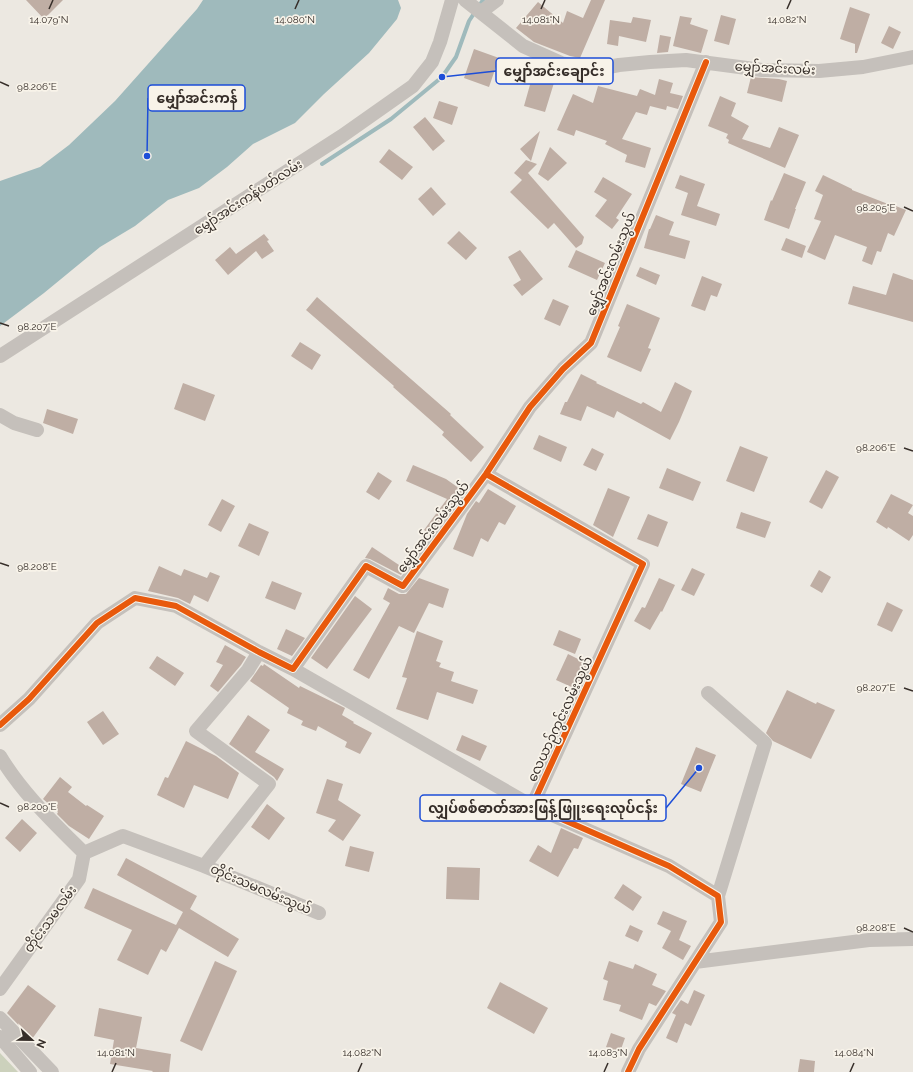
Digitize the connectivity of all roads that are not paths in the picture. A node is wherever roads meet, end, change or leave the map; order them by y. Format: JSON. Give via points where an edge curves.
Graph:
{"nodes":[{"id":1,"x":452,"y":0,"type":"edge"},
{"id":2,"x":465,"y":0,"type":"edge"},
{"id":3,"x":497,"y":0,"type":"edge"},
{"id":4,"x":481,"y":12,"type":"junction"},
{"id":5,"x":913,"y":56,"type":"edge"},
{"id":6,"x":706,"y":62,"type":"junction"},
{"id":7,"x":0,"y":356,"type":"edge"},
{"id":8,"x":0,"y":416,"type":"edge"},
{"id":9,"x":37,"y":430,"type":"dead end"},
{"id":10,"x":486,"y":474,"type":"junction"},
{"id":11,"x":259,"y":652,"type":"junction"},
{"id":12,"x":293,"y":668,"type":"junction"},
{"id":13,"x":708,"y":693,"type":"dead end"},
{"id":14,"x":0,"y":725,"type":"edge"},
{"id":15,"x":0,"y":756,"type":"edge"},
{"id":16,"x":532,"y":806,"type":"junction"},
{"id":17,"x":84,"y":853,"type":"junction"},
{"id":18,"x":204,"y":866,"type":"junction"},
{"id":19,"x":718,"y":896,"type":"junction"},
{"id":20,"x":319,"y":913,"type":"dead end"},
{"id":21,"x":913,"y":940,"type":"edge"},
{"id":22,"x":695,"y":962,"type":"junction"},
{"id":23,"x":0,"y":989,"type":"edge"},
{"id":24,"x":0,"y":1018,"type":"edge"},
{"id":25,"x":0,"y":1037,"type":"edge"},
{"id":26,"x":30,"y":1072,"type":"edge"},
{"id":27,"x":52,"y":1072,"type":"edge"},
{"id":28,"x":628,"y":1072,"type":"edge"}],
"edges":[{"from":1,"to":7,"type":"street","name":"မျှော်အင်းကန်ပတ်လမ်း","via":[[432,62],[413,86],[342,136]]},
{"from":2,"to":4,"type":"street","name":"မျှော်အင်းလမ်း"},
{"from":3,"to":4,"type":"street"},
{"from":4,"to":6,"type":"street","name":"မျှော်အင်းလမ်း","via":[[523,46],[560,62],[581,67],[598,69],[686,60]]},
{"from":5,"to":6,"type":"street","name":"မျှော်အင်းလမ်း","via":[[863,67],[819,71],[762,70]]},
{"from":6,"to":10,"type":"street","name":"မျှော်အင်းလမ်းသွယ်","via":[[591,342],[563,368],[530,407]]},
{"from":8,"to":9,"type":"street"},
{"from":10,"to":12,"type":"street","name":"မျှော်အင်းလမ်းသွယ်","via":[[403,586],[366,566]]},
{"from":10,"to":16,"type":"street","name":"လေယာဉ်ကွင်းလမ်းသွယ်","via":[[643,564]]},
{"from":11,"to":12,"type":"street"},
{"from":11,"to":14,"type":"street","via":[[176,606],[135,598],[97,623],[29,699]]},
{"from":11,"to":18,"type":"street","name":"တိုင်းသမလမ်းသွယ်","via":[[248,670],[196,731],[269,784]]},
{"from":12,"to":16,"type":"street"},
{"from":13,"to":19,"type":"street","via":[[765,743]]},
{"from":15,"to":17,"type":"street","via":[[10,774]]},
{"from":16,"to":19,"type":"street","via":[[669,866]]},
{"from":17,"to":18,"type":"street","name":"တိုင်းသမလမ်းသွယ်","via":[[123,836]]},
{"from":17,"to":23,"type":"street","name":"တိုင်းသမလမ်း","via":[[79,878]]},
{"from":18,"to":20,"type":"street","name":"တိုင်းသမလမ်းသွယ်"},
{"from":19,"to":22,"type":"street","via":[[721,922]]},
{"from":21,"to":22,"type":"street","via":[[869,940]]},
{"from":22,"to":28,"type":"street","via":[[639,1049]]},
{"from":24,"to":27,"type":"street"},
{"from":25,"to":26,"type":"street"}]}
